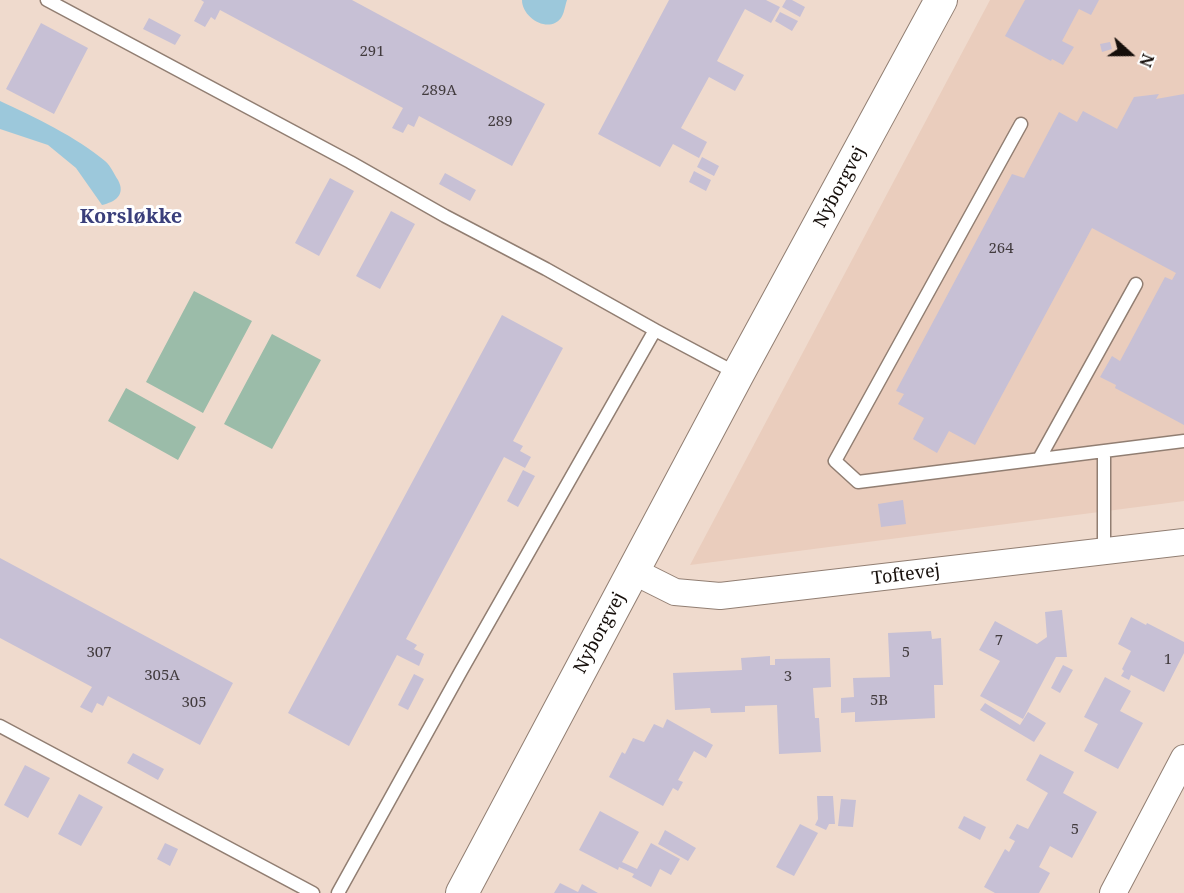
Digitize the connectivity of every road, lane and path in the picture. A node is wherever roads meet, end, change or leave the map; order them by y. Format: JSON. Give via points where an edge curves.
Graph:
{"nodes":[{"id":1,"x":47,"y":0,"type":"edge"},
{"id":2,"x":941,"y":0,"type":"edge"},
{"id":3,"x":1021,"y":124,"type":"dead end"},
{"id":4,"x":1136,"y":284,"type":"dead end"},
{"id":5,"x":655,"y":330,"type":"junction"},
{"id":6,"x":738,"y":374,"type":"junction"},
{"id":7,"x":1184,"y":441,"type":"edge"},
{"id":8,"x":1104,"y":451,"type":"junction"},
{"id":9,"x":1040,"y":459,"type":"junction"},
{"id":10,"x":1184,"y":542,"type":"edge"},
{"id":11,"x":1104,"y":552,"type":"junction"},
{"id":12,"x":633,"y":571,"type":"junction"},
{"id":13,"x":0,"y":726,"type":"edge"},
{"id":14,"x":1184,"y":758,"type":"edge"},
{"id":15,"x":313,"y":893,"type":"edge"},
{"id":16,"x":338,"y":893,"type":"edge"},
{"id":17,"x":462,"y":893,"type":"edge"},
{"id":18,"x":1113,"y":893,"type":"edge"}],
"edges":[{"from":1,"to":5,"type":"lane"},
{"from":2,"to":6,"type":"street","name":"Nyborgvej"},
{"from":3,"to":9,"type":"lane","via":[[835,461],[858,482]]},
{"from":4,"to":9,"type":"lane"},
{"from":5,"to":6,"type":"lane"},
{"from":5,"to":16,"type":"lane"},
{"from":6,"to":12,"type":"street","name":"Nyborgvej"},
{"from":7,"to":8,"type":"lane"},
{"from":8,"to":9,"type":"lane"},
{"from":8,"to":11,"type":"lane"},
{"from":10,"to":11,"type":"street","name":"Toftevej"},
{"from":11,"to":12,"type":"street","name":"Toftevej","via":[[720,596],[675,592]]},
{"from":12,"to":17,"type":"street","name":"Nyborgvej"},
{"from":13,"to":15,"type":"lane"},
{"from":14,"to":18,"type":"street"}]}
